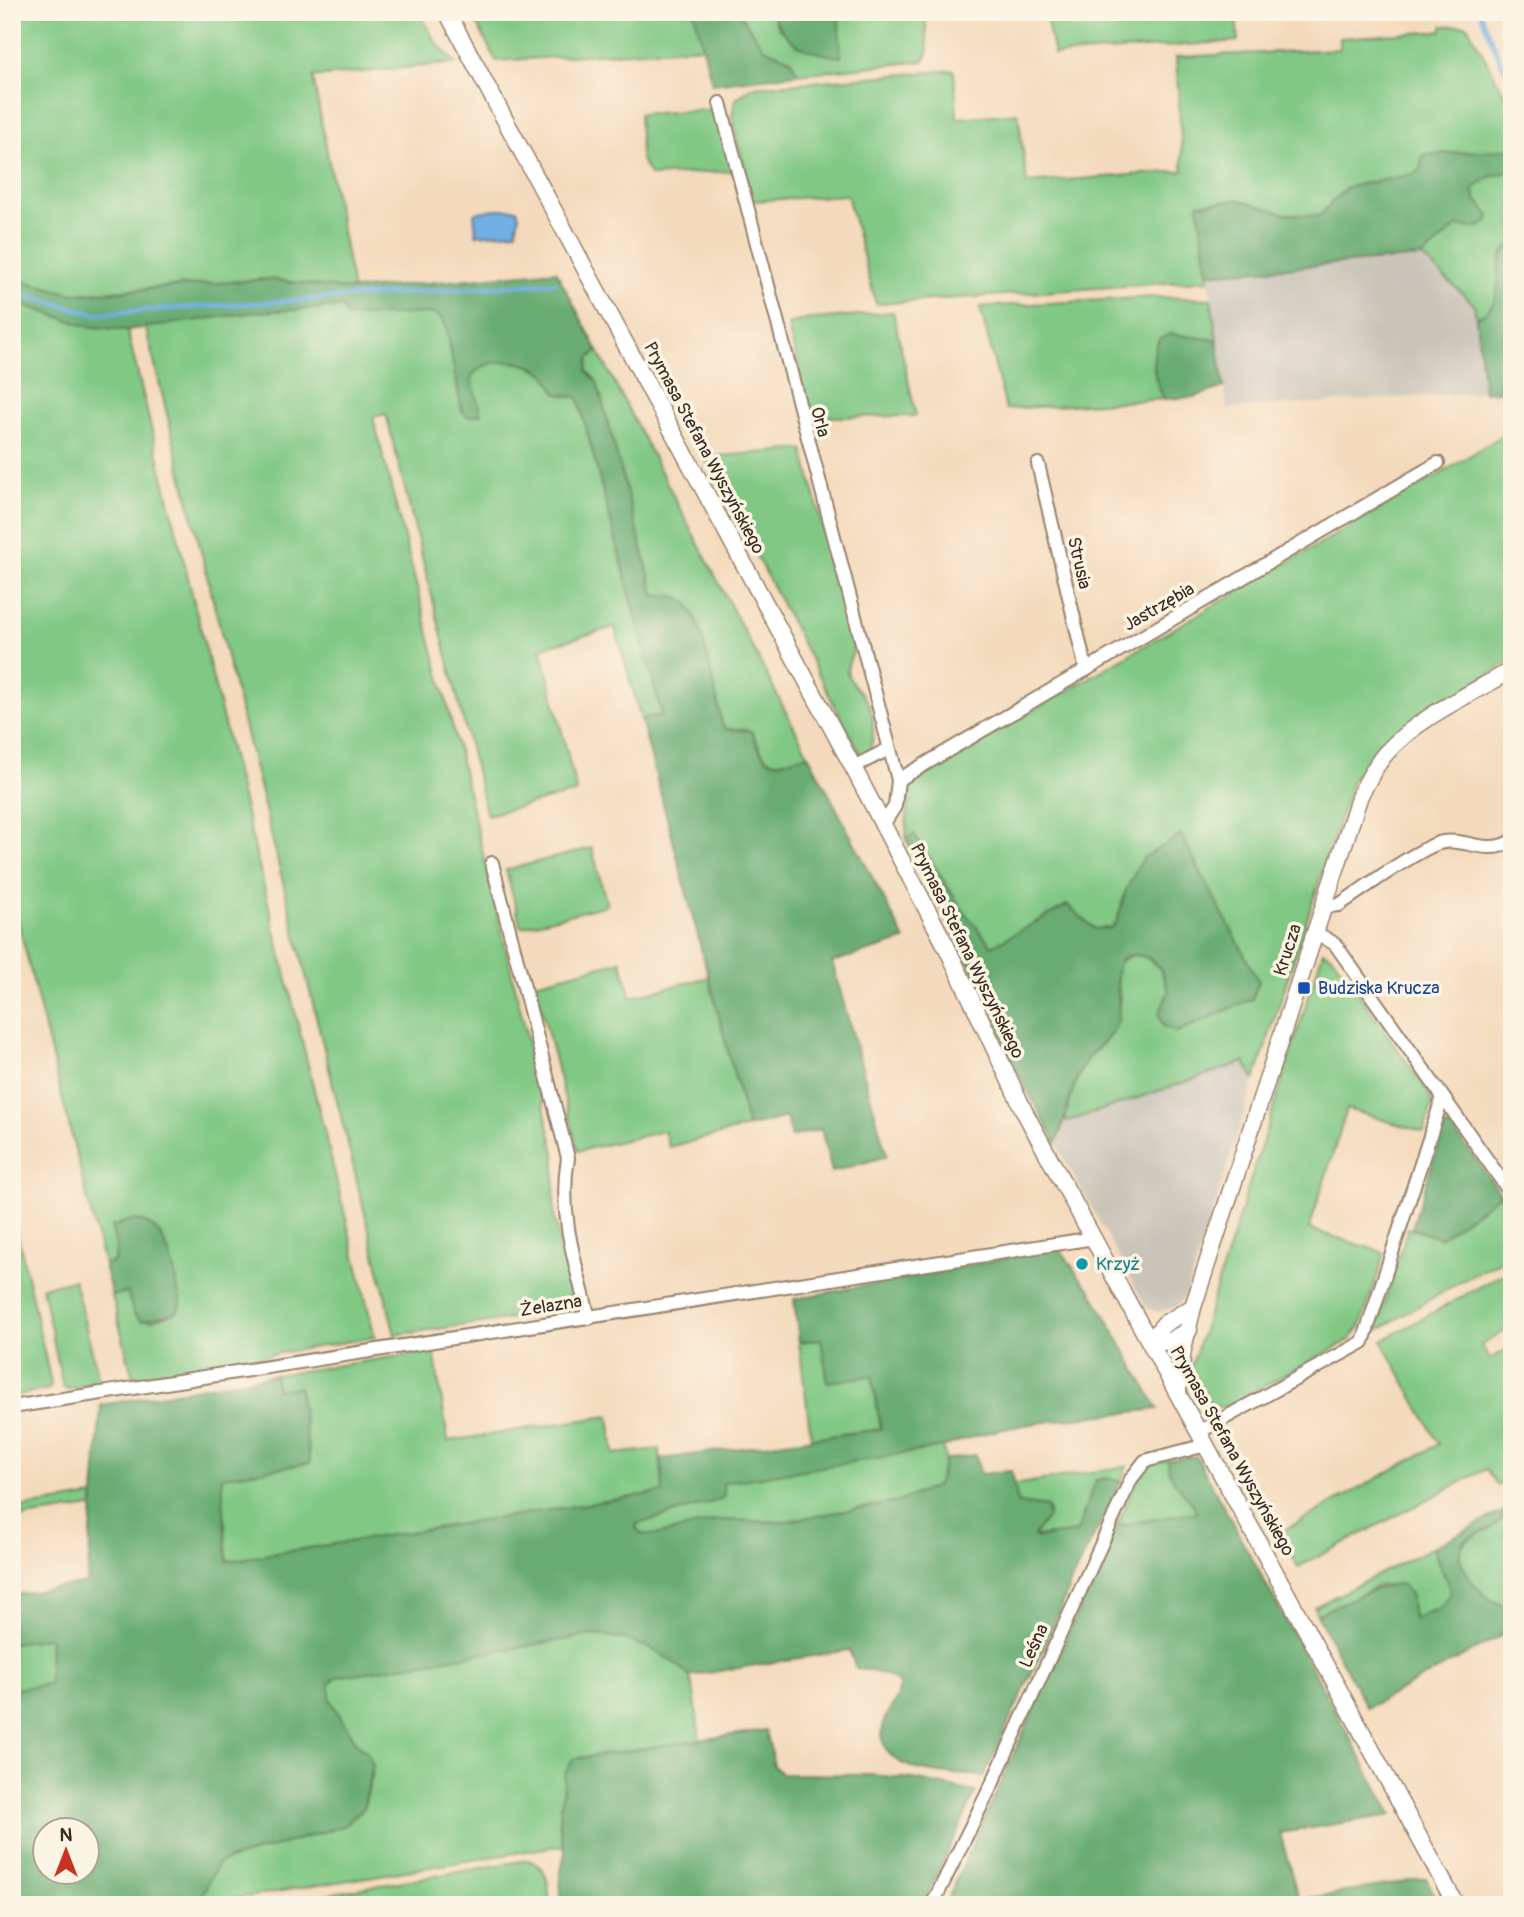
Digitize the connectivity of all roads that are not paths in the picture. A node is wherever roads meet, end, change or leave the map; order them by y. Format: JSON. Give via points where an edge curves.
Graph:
{"nodes":[{"id":1,"x":447,"y":12,"type":"edge"},
{"id":2,"x":720,"y":103,"type":"dead end"},
{"id":3,"x":1438,"y":463,"type":"dead end"},
{"id":4,"x":1038,"y":464,"type":"dead end"},
{"id":5,"x":1086,"y":670,"type":"junction"},
{"id":6,"x":1512,"y":670,"type":"edge"},
{"id":7,"x":889,"y":749,"type":"junction"},
{"id":8,"x":853,"y":767,"type":"junction"},
{"id":9,"x":898,"y":780,"type":"junction"},
{"id":10,"x":883,"y":825,"type":"junction"},
{"id":11,"x":1512,"y":841,"type":"edge"},
{"id":12,"x":492,"y":863,"type":"dead end"},
{"id":13,"x":1322,"y":906,"type":"junction"},
{"id":14,"x":1315,"y":932,"type":"junction"},
{"id":15,"x":1442,"y":1099,"type":"junction"},
{"id":16,"x":1512,"y":1195,"type":"edge"},
{"id":17,"x":1094,"y":1238,"type":"junction"},
{"id":18,"x":1193,"y":1307,"type":"junction"},
{"id":19,"x":589,"y":1318,"type":"junction"},
{"id":20,"x":1189,"y":1330,"type":"junction"},
{"id":21,"x":1150,"y":1341,"type":"junction"},
{"id":22,"x":1178,"y":1391,"type":"junction"},
{"id":23,"x":12,"y":1407,"type":"edge"},
{"id":24,"x":1203,"y":1438,"type":"junction"},
{"id":25,"x":932,"y":1905,"type":"edge"},
{"id":26,"x":1456,"y":1905,"type":"edge"}],
"edges":[{"from":1,"to":8,"type":"street","name":"Prymasa Stefana Wyszyńskiego"},
{"from":2,"to":7,"type":"street","name":"Orla"},
{"from":3,"to":5,"type":"street","name":"Jastrzębia"},
{"from":4,"to":5,"type":"street","name":"Strusia"},
{"from":5,"to":9,"type":"street","name":"Jastrzębia"},
{"from":6,"to":13,"type":"street","name":"Krucza","via":[[1430,719],[1385,755],[1353,809]]},
{"from":7,"to":8,"type":"street"},
{"from":7,"to":9,"type":"street","name":"Orla"},
{"from":8,"to":10,"type":"street","name":"Prymasa Stefana Wyszyńskiego"},
{"from":9,"to":10,"type":"street","name":"Orla","via":[[895,806]]},
{"from":10,"to":17,"type":"street","name":"Prymasa Stefana Wyszyńskiego","via":[[1025,1113]]},
{"from":11,"to":13,"type":"street","via":[[1485,849],[1453,842],[1433,845],[1339,905]]},
{"from":12,"to":19,"type":"street","via":[[568,1158],[564,1208]]},
{"from":13,"to":14,"type":"street","name":"Krucza"},
{"from":14,"to":15,"type":"street","via":[[1335,944]]},
{"from":14,"to":18,"type":"street","name":"Krucza"},
{"from":15,"to":16,"type":"street"},
{"from":15,"to":24,"type":"street","name":"Leśna","via":[[1363,1342]]},
{"from":17,"to":19,"type":"street","name":"Żelazna"},
{"from":17,"to":21,"type":"street","name":"Prymasa Stefana Wyszyńskiego"},
{"from":18,"to":20,"type":"street","name":"Krucza"},
{"from":18,"to":21,"type":"street","via":[[1164,1324]]},
{"from":19,"to":23,"type":"street","name":"Żelazna"},
{"from":20,"to":21,"type":"street","via":[[1168,1342]]},
{"from":20,"to":22,"type":"street","name":"Krucza"},
{"from":21,"to":22,"type":"street","name":"Prymasa Stefana Wyszyńskiego"},
{"from":22,"to":24,"type":"street","name":"Prymasa Stefana Wyszyńskiego"},
{"from":24,"to":25,"type":"street","name":"Leśna","via":[[1145,1461],[1119,1499],[992,1784]]},
{"from":24,"to":26,"type":"street","name":"Prymasa Stefana Wyszyńskiego"}]}
